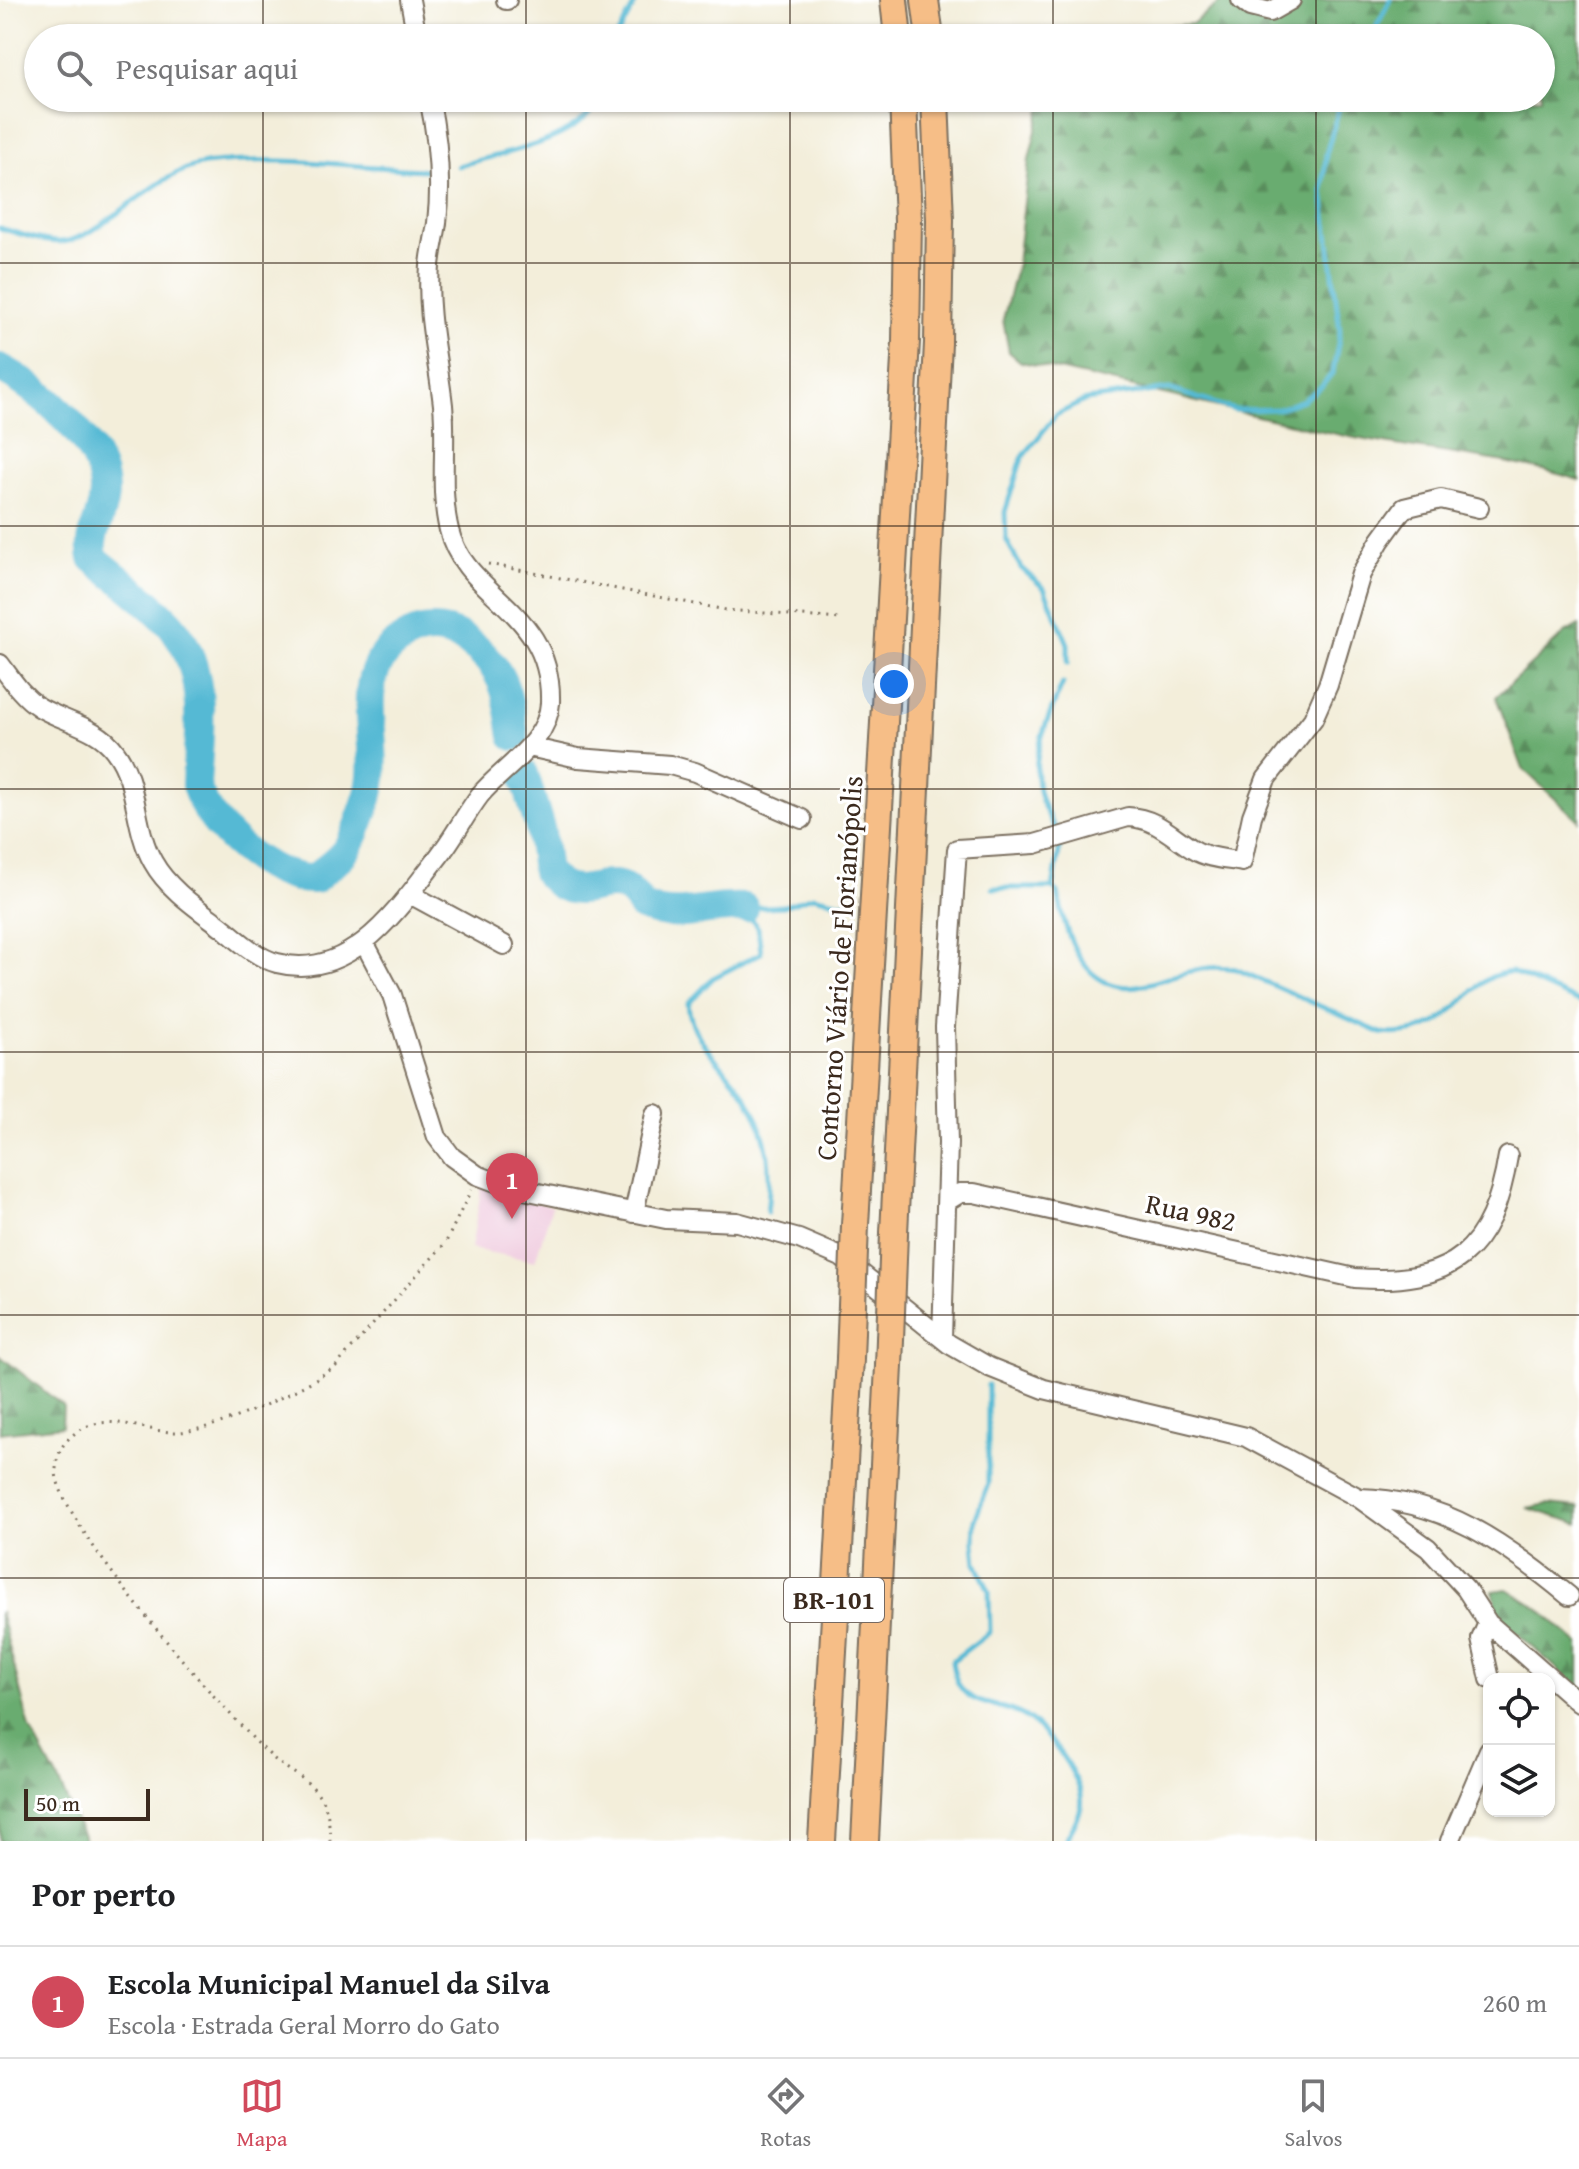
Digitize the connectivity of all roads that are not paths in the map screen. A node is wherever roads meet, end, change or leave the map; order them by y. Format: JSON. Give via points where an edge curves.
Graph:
{"nodes":[{"id":1,"x":410,"y":0,"type":"edge"},
{"id":2,"x":894,"y":0,"type":"edge"},
{"id":3,"x":925,"y":0,"type":"edge"},
{"id":4,"x":1241,"y":0,"type":"edge"},
{"id":5,"x":1291,"y":0,"type":"edge"},
{"id":6,"x":414,"y":24,"type":"edge"},
{"id":7,"x":897,"y":24,"type":"edge"},
{"id":8,"x":928,"y":24,"type":"edge"},
{"id":9,"x":431,"y":112,"type":"edge"},
{"id":10,"x":904,"y":112,"type":"edge"},
{"id":11,"x":936,"y":112,"type":"edge"},
{"id":12,"x":1479,"y":508,"type":"dead end"},
{"id":13,"x":0,"y":664,"type":"edge"},
{"id":14,"x":529,"y":747,"type":"junction"},
{"id":15,"x":802,"y":819,"type":"dead end"},
{"id":16,"x":410,"y":894,"type":"junction"},
{"id":17,"x":365,"y":944,"type":"junction"},
{"id":18,"x":504,"y":945,"type":"dead end"},
{"id":19,"x":655,"y":1114,"type":"dead end"},
{"id":20,"x":1508,"y":1156,"type":"dead end"},
{"id":21,"x":947,"y":1201,"type":"junction"},
{"id":22,"x":634,"y":1213,"type":"junction"},
{"id":23,"x":942,"y":1338,"type":"junction"},
{"id":24,"x":1359,"y":1498,"type":"junction"},
{"id":25,"x":1569,"y":1596,"type":"dead end"},
{"id":26,"x":1488,"y":1623,"type":"junction"},
{"id":27,"x":1489,"y":1673,"type":"edge"},
{"id":28,"x":1579,"y":1703,"type":"edge"},
{"id":29,"x":1483,"y":1764,"type":"edge"},
{"id":30,"x":822,"y":1841,"type":"edge"},
{"id":31,"x":865,"y":1841,"type":"edge"},
{"id":32,"x":1450,"y":1841,"type":"edge"}],
"edges":[{"from":1,"to":6,"type":"street"},
{"from":2,"to":7,"type":"highway"},
{"from":3,"to":8,"type":"highway"},
{"from":4,"to":5,"type":"street","via":[[1270,12]]},
{"from":9,"to":14,"type":"street","via":[[440,174],[429,314],[443,409],[445,513],[460,557],[513,610],[539,646],[550,706]]},
{"from":10,"to":30,"type":"highway","name":"Contorno Viário de Florianópolis","number":"BR-101","bridge":true,"via":[[906,341]]},
{"from":11,"to":31,"type":"highway","number":"BR-101","bridge":true,"via":[[938,343]]},
{"from":12,"to":21,"type":"street","via":[[1441,499],[1404,508],[1380,541],[1361,574],[1313,719],[1266,779],[1242,862],[1195,851],[1139,817],[1035,844],[957,849],[945,1027]]},
{"from":13,"to":17,"type":"street","via":[[25,697],[114,748],[127,768],[137,822],[152,861],[187,900],[245,946],[275,963],[298,965],[323,962]]},
{"from":14,"to":15,"type":"street","via":[[578,758],[670,765]]},
{"from":14,"to":16,"type":"street","via":[[481,794]]},
{"from":16,"to":17,"type":"street"},
{"from":16,"to":18,"type":"street"},
{"from":17,"to":22,"type":"street","via":[[392,995],[437,1137],[452,1157],[477,1175],[509,1187]]},
{"from":19,"to":22,"type":"street"},
{"from":20,"to":21,"type":"street","name":"Rua 982","via":[[1503,1190],[1486,1231],[1451,1267],[1391,1281],[1355,1278],[974,1193]]},
{"from":21,"to":23,"type":"street"},
{"from":22,"to":23,"type":"street","via":[[737,1222],[799,1239],[841,1257]]},
{"from":23,"to":24,"type":"street","via":[[989,1367],[1044,1389],[1246,1437]]},
{"from":24,"to":25,"type":"street","via":[[1395,1499],[1460,1520],[1513,1552]]},
{"from":24,"to":26,"type":"street","via":[[1428,1548],[1466,1589]]},
{"from":26,"to":27,"type":"street","via":[[1481,1639]]},
{"from":26,"to":28,"type":"street"},
{"from":29,"to":32,"type":"street"}]}
